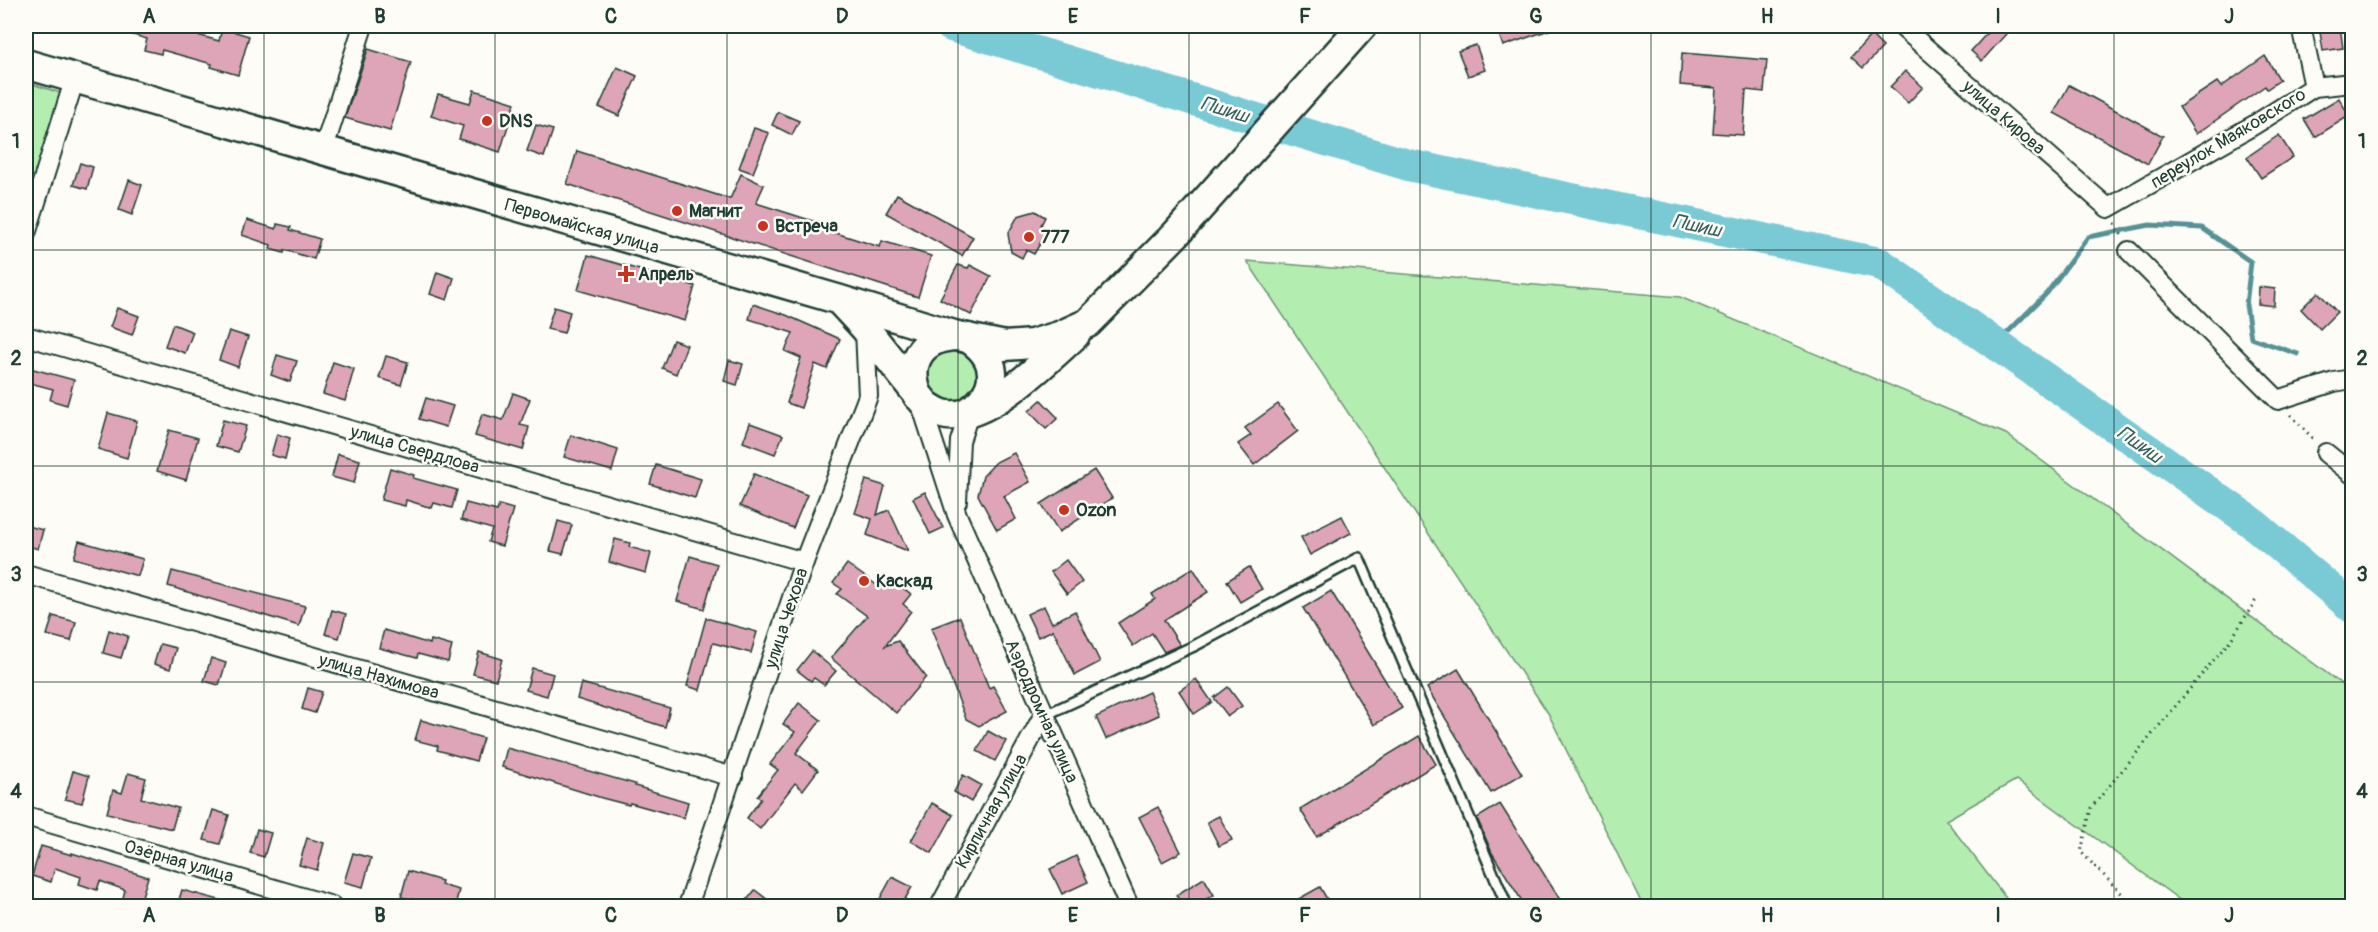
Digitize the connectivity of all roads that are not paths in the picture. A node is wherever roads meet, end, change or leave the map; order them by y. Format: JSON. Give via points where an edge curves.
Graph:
{"nodes":[{"id":1,"x":363,"y":26,"type":"edge"},
{"id":2,"x":1901,"y":26,"type":"edge"},
{"id":3,"x":2301,"y":26,"type":"edge"},
{"id":4,"x":1361,"y":27,"type":"edge"},
{"id":5,"x":26,"y":64,"type":"edge"},
{"id":6,"x":75,"y":78,"type":"junction"},
{"id":7,"x":2352,"y":83,"type":"edge"},
{"id":8,"x":2314,"y":87,"type":"junction"},
{"id":9,"x":323,"y":151,"type":"junction"},
{"id":10,"x":2108,"y":208,"type":"joint"},
{"id":11,"x":26,"y":234,"type":"edge"},
{"id":12,"x":2129,"y":251,"type":"road end"},
{"id":13,"x":837,"y":299,"type":"junction"},
{"id":14,"x":1089,"y":323,"type":"junction"},
{"id":15,"x":865,"y":328,"type":"junction"},
{"id":16,"x":26,"y":336,"type":"edge"},
{"id":17,"x":962,"y":337,"type":"junction"},
{"id":18,"x":2352,"y":379,"type":"edge"},
{"id":19,"x":918,"y":396,"type":"junction"},
{"id":20,"x":970,"y":411,"type":"junction"},
{"id":21,"x":2326,"y":453,"type":"road end"},
{"id":22,"x":2352,"y":474,"type":"edge"},
{"id":23,"x":957,"y":515,"type":"junction"},
{"id":24,"x":804,"y":562,"type":"junction"},
{"id":25,"x":26,"y":574,"type":"edge"},
{"id":26,"x":1043,"y":716,"type":"junction"},
{"id":27,"x":733,"y":777,"type":"junction"},
{"id":28,"x":26,"y":816,"type":"edge"},
{"id":29,"x":332,"y":906,"type":"edge"},
{"id":30,"x":688,"y":906,"type":"edge"},
{"id":31,"x":940,"y":906,"type":"edge"},
{"id":32,"x":1129,"y":906,"type":"edge"},
{"id":33,"x":1507,"y":906,"type":"edge"}],
"edges":[{"from":1,"to":9,"type":"street"},
{"from":2,"to":10,"type":"street","name":"улица Кирова"},
{"from":3,"to":8,"type":"street"},
{"from":4,"to":14,"type":"main road","name":"Первомайская улица","via":[[1176,234]]},
{"from":5,"to":6,"type":"main road","name":"Первомайская улица"},
{"from":6,"to":9,"type":"main road","name":"Первомайская улица"},
{"from":6,"to":11,"type":"street"},
{"from":7,"to":8,"type":"street","name":"переулок Маяковского"},
{"from":8,"to":10,"type":"street","name":"переулок Маяковского"},
{"from":9,"to":13,"type":"main road","name":"Первомайская улица"},
{"from":12,"to":18,"type":"street","via":[[2278,400]]},
{"from":13,"to":15,"type":"main road"},
{"from":13,"to":17,"type":"main road","name":"Первомайская улица"},
{"from":14,"to":17,"type":"main road","name":"Первомайская улица","via":[[1032,344],[1005,345]]},
{"from":14,"to":20,"type":"main road","via":[[1017,387]]},
{"from":15,"to":19,"type":"main road"},
{"from":15,"to":24,"type":"street","name":"улица Чехова","via":[[868,396]]},
{"from":16,"to":24,"type":"street","name":"улица Свердлова"},
{"from":17,"to":19,"type":"main road","via":[[944,336],[919,354],[913,372]]},
{"from":17,"to":20,"type":"main road","via":[[979,345],[992,367],[988,393]]},
{"from":19,"to":20,"type":"main road","via":[[935,411],[947,415]]},
{"from":19,"to":23,"type":"street","name":"Аэродромная улица"},
{"from":20,"to":23,"type":"street","name":"Аэродромная улица","via":[[960,441]]},
{"from":21,"to":22,"type":"street"},
{"from":23,"to":26,"type":"street","name":"Аэродромная улица"},
{"from":24,"to":27,"type":"street","name":"улица Чехова"},
{"from":25,"to":27,"type":"street","name":"улица Нахимова"},
{"from":26,"to":31,"type":"street","name":"Кирпичная улица"},
{"from":26,"to":32,"type":"street","name":"Аэродромная улица"},
{"from":26,"to":33,"type":"lane","via":[[1194,646],[1359,558]]},
{"from":27,"to":30,"type":"street","name":"улица Чехова"},
{"from":28,"to":29,"type":"street","name":"Озёрная улица"}]}
